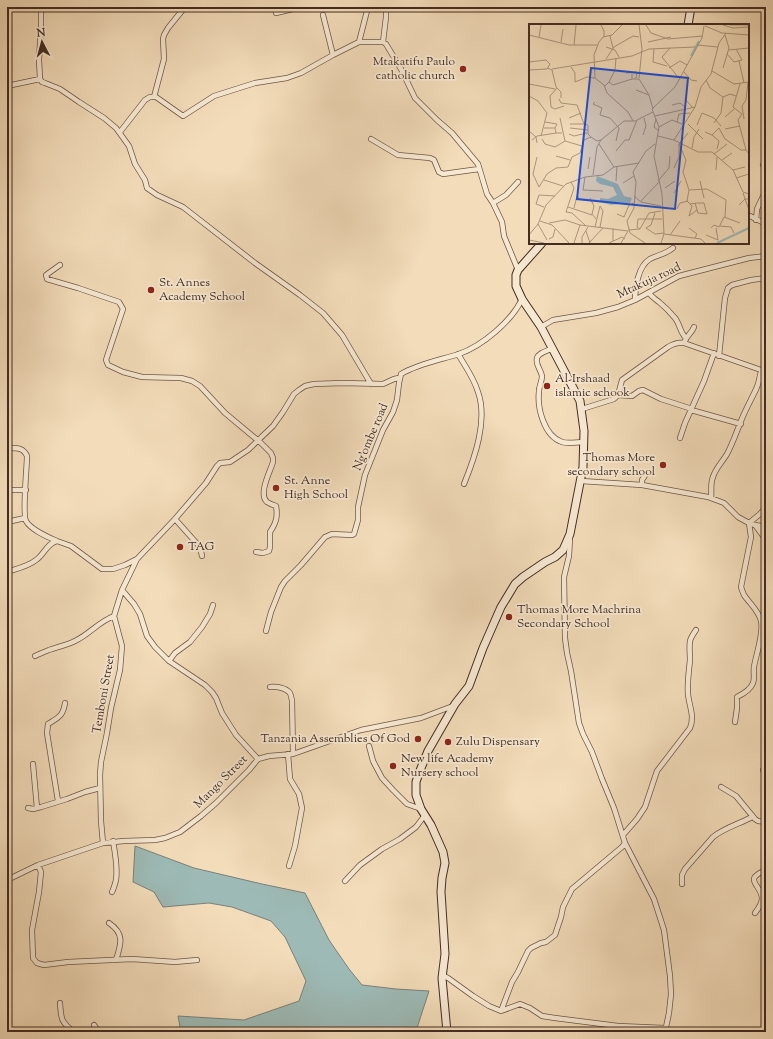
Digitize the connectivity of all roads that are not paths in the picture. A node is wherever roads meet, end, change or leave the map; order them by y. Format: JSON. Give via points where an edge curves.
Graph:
{"nodes":[{"id":1,"x":41,"y":7,"type":"edge"},
{"id":2,"x":185,"y":7,"type":"edge"},
{"id":3,"x":301,"y":7,"type":"edge"},
{"id":4,"x":368,"y":7,"type":"edge"},
{"id":5,"x":386,"y":7,"type":"edge"},
{"id":6,"x":691,"y":7,"type":"edge"},
{"id":7,"x":276,"y":13,"type":"dead end"},
{"id":8,"x":323,"y":15,"type":"dead end"},
{"id":9,"x":688,"y":24,"type":"edge"},
{"id":10,"x":359,"y":42,"type":"junction"},
{"id":11,"x":383,"y":42,"type":"junction"},
{"id":12,"x":333,"y":55,"type":"junction"},
{"id":13,"x":40,"y":79,"type":"junction"},
{"id":14,"x":7,"y":86,"type":"edge"},
{"id":15,"x":154,"y":97,"type":"junction"},
{"id":16,"x":120,"y":132,"type":"junction"},
{"id":17,"x":371,"y":139,"type":"dead end"},
{"id":18,"x":479,"y":169,"type":"junction"},
{"id":19,"x":518,"y":182,"type":"dead end"},
{"id":20,"x":766,"y":190,"type":"edge"},
{"id":21,"x":493,"y":203,"type":"junction"},
{"id":22,"x":749,"y":216,"type":"edge"},
{"id":23,"x":756,"y":220,"type":"junction"},
{"id":24,"x":766,"y":224,"type":"edge"},
{"id":25,"x":541,"y":244,"type":"edge"},
{"id":26,"x":673,"y":248,"type":"dead end"},
{"id":27,"x":766,"y":256,"type":"edge"},
{"id":28,"x":60,"y":265,"type":"dead end"},
{"id":29,"x":518,"y":270,"type":"junction"},
{"id":30,"x":766,"y":278,"type":"edge"},
{"id":31,"x":649,"y":293,"type":"junction"},
{"id":32,"x":522,"y":299,"type":"junction"},
{"id":33,"x":635,"y":300,"type":"junction"},
{"id":34,"x":541,"y":327,"type":"junction"},
{"id":35,"x":694,"y":327,"type":"dead end"},
{"id":36,"x":685,"y":341,"type":"junction"},
{"id":37,"x":553,"y":348,"type":"junction"},
{"id":38,"x":458,"y":354,"type":"junction"},
{"id":39,"x":716,"y":355,"type":"junction"},
{"id":40,"x":766,"y":364,"type":"edge"},
{"id":41,"x":761,"y":370,"type":"junction"},
{"id":42,"x":399,"y":378,"type":"junction"},
{"id":43,"x":371,"y":384,"type":"junction"},
{"id":44,"x":618,"y":395,"type":"junction"},
{"id":45,"x":582,"y":409,"type":"junction"},
{"id":46,"x":692,"y":409,"type":"junction"},
{"id":47,"x":741,"y":424,"type":"junction"},
{"id":48,"x":680,"y":438,"type":"dead end"},
{"id":49,"x":258,"y":440,"type":"junction"},
{"id":50,"x":584,"y":442,"type":"junction"},
{"id":51,"x":7,"y":448,"type":"edge"},
{"id":52,"x":646,"y":474,"type":"dead end"},
{"id":53,"x":581,"y":481,"type":"junction"},
{"id":54,"x":464,"y":484,"type":"dead end"},
{"id":55,"x":642,"y":485,"type":"junction"},
{"id":56,"x":7,"y":490,"type":"edge"},
{"id":57,"x":26,"y":490,"type":"junction"},
{"id":58,"x":711,"y":498,"type":"junction"},
{"id":59,"x":766,"y":507,"type":"edge"},
{"id":60,"x":25,"y":518,"type":"junction"},
{"id":61,"x":175,"y":519,"type":"junction"},
{"id":62,"x":7,"y":522,"type":"edge"},
{"id":63,"x":749,"y":523,"type":"junction"},
{"id":64,"x":755,"y":525,"type":"junction"},
{"id":65,"x":766,"y":527,"type":"edge"},
{"id":66,"x":570,"y":534,"type":"junction"},
{"id":67,"x":766,"y":540,"type":"edge"},
{"id":68,"x":57,"y":541,"type":"junction"},
{"id":69,"x":256,"y":552,"type":"dead end"},
{"id":70,"x":202,"y":556,"type":"dead end"},
{"id":71,"x":137,"y":559,"type":"junction"},
{"id":72,"x":7,"y":572,"type":"edge"},
{"id":73,"x":122,"y":590,"type":"junction"},
{"id":74,"x":213,"y":605,"type":"dead end"},
{"id":75,"x":114,"y":616,"type":"junction"},
{"id":76,"x":696,"y":630,"type":"dead end"},
{"id":77,"x":266,"y":631,"type":"dead end"},
{"id":78,"x":35,"y":656,"type":"dead end"},
{"id":79,"x":169,"y":661,"type":"junction"},
{"id":80,"x":270,"y":687,"type":"dead end"},
{"id":81,"x":65,"y":703,"type":"dead end"},
{"id":82,"x":454,"y":706,"type":"junction"},
{"id":83,"x":735,"y":722,"type":"dead end"},
{"id":84,"x":369,"y":746,"type":"dead end"},
{"id":85,"x":290,"y":754,"type":"junction"},
{"id":86,"x":258,"y":759,"type":"junction"},
{"id":87,"x":33,"y":764,"type":"dead end"},
{"id":88,"x":762,"y":770,"type":"dead end"},
{"id":89,"x":766,"y":776,"type":"edge"},
{"id":90,"x":721,"y":787,"type":"dead end"},
{"id":91,"x":100,"y":788,"type":"junction"},
{"id":92,"x":58,"y":801,"type":"junction"},
{"id":93,"x":28,"y":808,"type":"dead end"},
{"id":94,"x":37,"y":808,"type":"junction"},
{"id":95,"x":423,"y":812,"type":"junction"},
{"id":96,"x":752,"y":817,"type":"junction"},
{"id":97,"x":766,"y":822,"type":"edge"},
{"id":98,"x":623,"y":835,"type":"junction"},
{"id":99,"x":113,"y":841,"type":"junction"},
{"id":100,"x":626,"y":842,"type":"junction"},
{"id":101,"x":103,"y":843,"type":"junction"},
{"id":102,"x":38,"y":865,"type":"junction"},
{"id":103,"x":289,"y":866,"type":"dead end"},
{"id":104,"x":766,"y":870,"type":"edge"},
{"id":105,"x":7,"y":880,"type":"edge"},
{"id":106,"x":345,"y":881,"type":"dead end"},
{"id":107,"x":682,"y":884,"type":"dead end"},
{"id":108,"x":112,"y":892,"type":"dead end"},
{"id":109,"x":755,"y":913,"type":"dead end"},
{"id":110,"x":109,"y":923,"type":"dead end"},
{"id":111,"x":116,"y":960,"type":"junction"},
{"id":112,"x":197,"y":960,"type":"dead end"},
{"id":113,"x":442,"y":975,"type":"junction"},
{"id":114,"x":60,"y":1003,"type":"dead end"},
{"id":115,"x":501,"y":1010,"type":"junction"},
{"id":116,"x":94,"y":1025,"type":"dead end"},
{"id":117,"x":7,"y":1028,"type":"edge"},
{"id":118,"x":665,"y":1030,"type":"edge"},
{"id":119,"x":447,"y":1031,"type":"edge"},
{"id":120,"x":10,"y":1032,"type":"edge"},
{"id":121,"x":74,"y":1032,"type":"edge"},
{"id":122,"x":100,"y":1032,"type":"edge"},
{"id":123,"x":430,"y":1032,"type":"edge"}],
"edges":[{"from":1,"to":13,"type":"street"},
{"from":2,"to":15,"type":"street","via":[[164,35],[164,59]]},
{"from":3,"to":7,"type":"street"},
{"from":4,"to":10,"type":"street"},
{"from":5,"to":11,"type":"street"},
{"from":6,"to":9,"type":"street"},
{"from":8,"to":12,"type":"street"},
{"from":10,"to":11,"type":"street"},
{"from":10,"to":12,"type":"street"},
{"from":11,"to":18,"type":"street","via":[[401,69],[415,98],[452,133],[475,159]]},
{"from":12,"to":15,"type":"street","via":[[288,78],[255,83],[214,96],[183,116]]},
{"from":13,"to":14,"type":"street"},
{"from":13,"to":16,"type":"street","via":[[48,85],[58,87]]},
{"from":15,"to":16,"type":"street","via":[[145,100]]},
{"from":16,"to":43,"type":"street","via":[[129,146],[147,188],[183,207],[323,313],[342,335]]},
{"from":17,"to":18,"type":"street","via":[[398,155],[430,158],[443,174]]},
{"from":18,"to":21,"type":"street","via":[[487,194]]},
{"from":19,"to":21,"type":"street","via":[[506,195]]},
{"from":20,"to":23,"type":"street","via":[[756,209]]},
{"from":21,"to":29,"type":"street"},
{"from":22,"to":23,"type":"street"},
{"from":23,"to":24,"type":"street"},
{"from":25,"to":29,"type":"street"},
{"from":26,"to":33,"type":"street","via":[[645,262],[636,281]]},
{"from":27,"to":31,"type":"street","name":"Mtakuja road","via":[[680,276]]},
{"from":28,"to":49,"type":"street","via":[[46,275],[47,279],[122,305],[123,309],[106,360],[108,365],[142,377],[181,378],[192,381]]},
{"from":29,"to":32,"type":"street","via":[[516,286]]},
{"from":30,"to":39,"type":"street","via":[[728,288]]},
{"from":31,"to":33,"type":"street","name":"Mtakuja road"},
{"from":31,"to":36,"type":"street","via":[[673,316]]},
{"from":32,"to":34,"type":"street"},
{"from":32,"to":38,"type":"street","via":[[512,316],[494,334]]},
{"from":33,"to":34,"type":"street","name":"Mtakuja road","via":[[596,313],[553,320]]},
{"from":34,"to":37,"type":"street"},
{"from":35,"to":36,"type":"street"},
{"from":36,"to":39,"type":"street"},
{"from":36,"to":44,"type":"street","via":[[668,347],[622,380]]},
{"from":37,"to":45,"type":"street","via":[[580,400]]},
{"from":37,"to":50,"type":"street","via":[[538,357],[537,363],[542,376],[539,392],[541,417],[554,438],[563,442]]},
{"from":38,"to":42,"type":"street","via":[[406,371]]},
{"from":38,"to":54,"type":"street","via":[[479,393],[482,409],[481,431]]},
{"from":39,"to":41,"type":"street"},
{"from":39,"to":46,"type":"street"},
{"from":40,"to":41,"type":"street"},
{"from":41,"to":47,"type":"street","via":[[758,385]]},
{"from":42,"to":43,"type":"street","via":[[383,384]]},
{"from":42,"to":77,"type":"street","name":"Ng'ombe road","via":[[393,412],[365,474],[354,534],[332,534],[325,537],[285,581]]},
{"from":43,"to":49,"type":"street","via":[[324,383],[305,386],[294,394],[273,426]]},
{"from":44,"to":45,"type":"street","via":[[614,400]]},
{"from":44,"to":46,"type":"street","via":[[632,396],[644,390],[661,399]]},
{"from":45,"to":50,"type":"street"},
{"from":46,"to":47,"type":"street"},
{"from":46,"to":48,"type":"street"},
{"from":47,"to":58,"type":"street","via":[[715,472],[711,482]]},
{"from":49,"to":61,"type":"street","via":[[230,462],[220,463]]},
{"from":49,"to":69,"type":"street","via":[[273,458],[263,490],[267,502],[276,506],[277,512],[274,527],[270,532],[270,550]]},
{"from":50,"to":53,"type":"street"},
{"from":51,"to":57,"type":"street","via":[[21,448],[26,453]]},
{"from":52,"to":55,"type":"street"},
{"from":53,"to":55,"type":"street"},
{"from":53,"to":66,"type":"street"},
{"from":55,"to":58,"type":"street"},
{"from":56,"to":57,"type":"street"},
{"from":57,"to":60,"type":"street"},
{"from":58,"to":63,"type":"street","via":[[724,503],[738,517]]},
{"from":59,"to":63,"type":"street"},
{"from":60,"to":62,"type":"street"},
{"from":60,"to":68,"type":"street","via":[[31,527]]},
{"from":61,"to":70,"type":"street","via":[[200,547]]},
{"from":61,"to":71,"type":"street"},
{"from":63,"to":64,"type":"street"},
{"from":63,"to":83,"type":"street","via":[[751,537],[742,587],[743,594],[761,622],[761,629],[753,684],[737,697]]},
{"from":64,"to":65,"type":"street"},
{"from":64,"to":67,"type":"street"},
{"from":66,"to":82,"type":"street","via":[[563,550],[515,584],[501,607],[468,686]]},
{"from":66,"to":98,"type":"street","via":[[569,556],[564,577],[565,638],[579,724]]},
{"from":68,"to":71,"type":"street","via":[[71,546],[102,569],[113,569]]},
{"from":68,"to":72,"type":"street","via":[[37,560]]},
{"from":71,"to":73,"type":"street"},
{"from":73,"to":75,"type":"street"},
{"from":73,"to":79,"type":"street","via":[[140,614],[147,636],[154,647]]},
{"from":74,"to":79,"type":"street","via":[[190,642],[174,653]]},
{"from":75,"to":78,"type":"street","via":[[75,641]]},
{"from":75,"to":91,"type":"street","name":"Temboni Street","via":[[122,646],[121,659],[101,762]]},
{"from":76,"to":98,"type":"street","via":[[690,641],[688,685],[693,722],[656,771],[645,807]]},
{"from":79,"to":86,"type":"street","via":[[212,692],[236,735]]},
{"from":80,"to":85,"type":"street","via":[[274,686],[290,693]]},
{"from":81,"to":92,"type":"street","via":[[61,716],[48,724],[47,733]]},
{"from":82,"to":85,"type":"street","name":"Mango Street","via":[[421,718],[361,730]]},
{"from":82,"to":95,"type":"street","via":[[428,751],[416,782],[416,795]]},
{"from":84,"to":95,"type":"street","via":[[382,778],[408,804]]},
{"from":85,"to":86,"type":"street","name":"Mango Street"},
{"from":85,"to":103,"type":"street","via":[[290,779],[299,794],[302,808]]},
{"from":86,"to":99,"type":"street","name":"Mango Street","via":[[216,803],[180,832],[155,840]]},
{"from":87,"to":94,"type":"street"},
{"from":88,"to":89,"type":"street"},
{"from":90,"to":96,"type":"street","via":[[736,796]]},
{"from":91,"to":92,"type":"street"},
{"from":91,"to":101,"type":"street","name":"Temboni Street"},
{"from":92,"to":94,"type":"street"},
{"from":93,"to":94,"type":"street"},
{"from":95,"to":106,"type":"street","via":[[416,827],[360,865]]},
{"from":95,"to":113,"type":"street","via":[[443,852],[445,863],[441,885],[445,954]]},
{"from":96,"to":97,"type":"street"},
{"from":96,"to":107,"type":"street","via":[[713,837],[684,871]]},
{"from":98,"to":100,"type":"street"},
{"from":99,"to":101,"type":"street","name":"Mango Street"},
{"from":99,"to":108,"type":"street","via":[[116,881]]},
{"from":100,"to":115,"type":"street","via":[[572,888],[563,907],[555,935],[528,952]]},
{"from":100,"to":118,"type":"street","via":[[654,899],[664,930],[671,994]]},
{"from":101,"to":102,"type":"street","name":"Mango Street"},
{"from":102,"to":105,"type":"street","name":"Mango Street"},
{"from":102,"to":111,"type":"street","via":[[39,892],[32,930],[33,958],[37,964]]},
{"from":104,"to":109,"type":"street","via":[[754,878],[762,900]]},
{"from":110,"to":111,"type":"street","via":[[120,935],[121,940]]},
{"from":111,"to":112,"type":"street"},
{"from":113,"to":115,"type":"street","via":[[489,1006]]},
{"from":113,"to":119,"type":"street"},
{"from":114,"to":121,"type":"street","via":[[61,1016]]},
{"from":115,"to":118,"type":"street","via":[[520,1004],[542,1016]]},
{"from":116,"to":122,"type":"street"},
{"from":117,"to":120,"type":"street"},
{"from":119,"to":123,"type":"street"}]}
